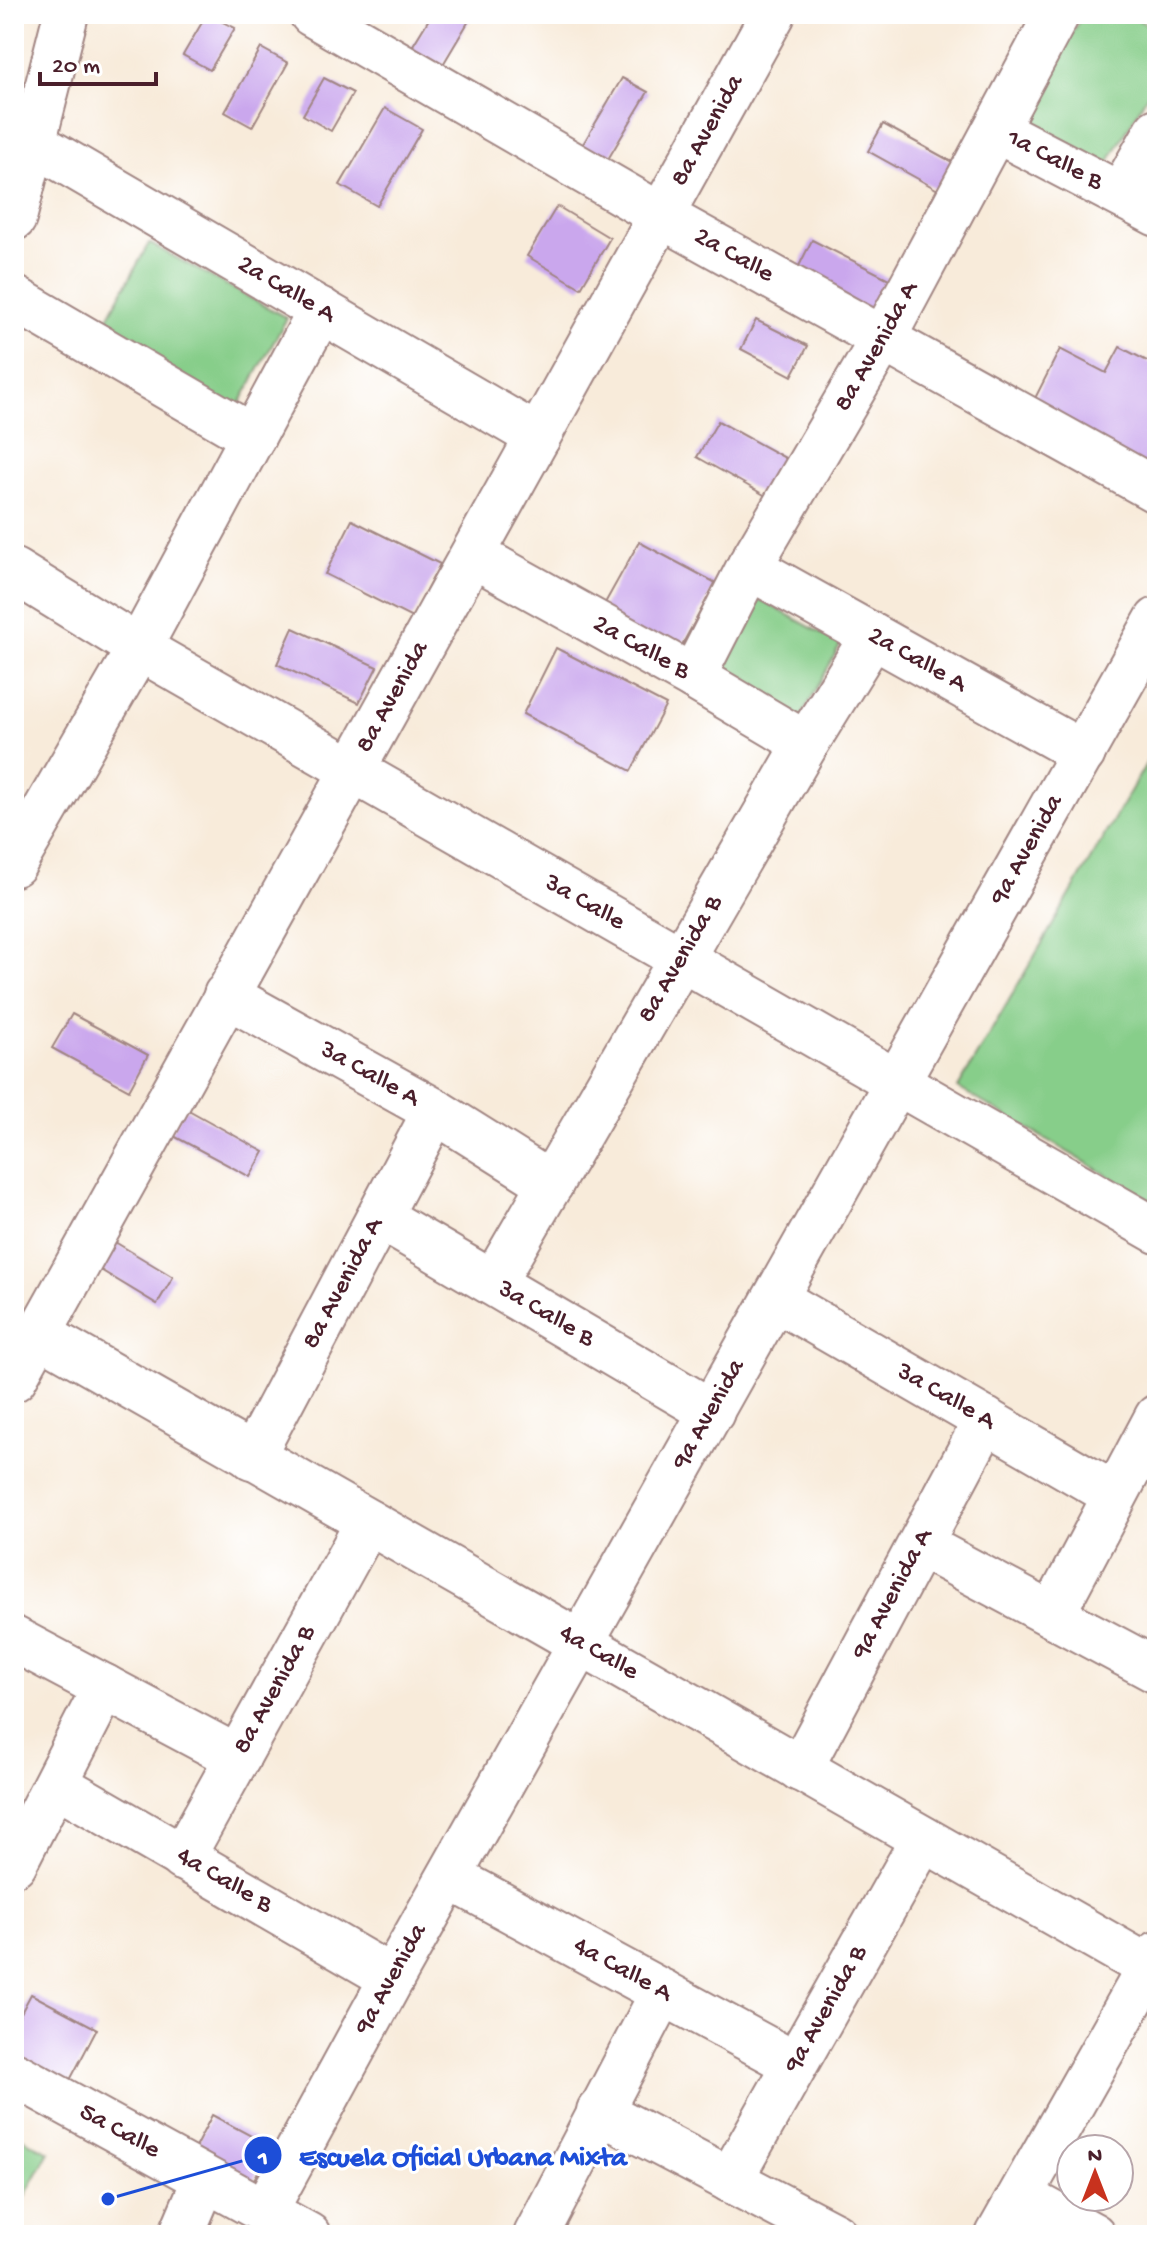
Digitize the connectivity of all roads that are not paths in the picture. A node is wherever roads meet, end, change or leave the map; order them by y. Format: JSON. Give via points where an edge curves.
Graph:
{"nodes":[{"id":1,"x":66,"y":14,"type":"edge"},
{"id":2,"x":773,"y":14,"type":"edge"},
{"id":3,"x":1057,"y":14,"type":"edge"},
{"id":4,"x":323,"y":17,"type":"edge"},
{"id":5,"x":996,"y":130,"type":"junction"},
{"id":6,"x":1157,"y":131,"type":"edge"},
{"id":7,"x":32,"y":142,"type":"junction"},
{"id":8,"x":1139,"y":204,"type":"edge"},
{"id":9,"x":660,"y":215,"type":"junction"},
{"id":10,"x":14,"y":218,"type":"edge"},
{"id":11,"x":14,"y":298,"type":"edge"},
{"id":12,"x":321,"y":310,"type":"junction"},
{"id":13,"x":884,"y":337,"type":"junction"},
{"id":14,"x":253,"y":437,"type":"junction"},
{"id":15,"x":538,"y":437,"type":"junction"},
{"id":16,"x":1157,"y":491,"type":"edge"},
{"id":17,"x":473,"y":555,"type":"junction"},
{"id":18,"x":749,"y":567,"type":"junction"},
{"id":19,"x":14,"y":571,"type":"edge"},
{"id":20,"x":1157,"y":620,"type":"edge"},
{"id":21,"x":872,"y":637,"type":"junction"},
{"id":22,"x":139,"y":648,"type":"junction"},
{"id":23,"x":693,"y":677,"type":"junction"},
{"id":24,"x":806,"y":744,"type":"junction"},
{"id":25,"x":1083,"y":753,"type":"junction"},
{"id":26,"x":351,"y":769,"type":"junction"},
{"id":27,"x":14,"y":864,"type":"edge"},
{"id":28,"x":683,"y":959,"type":"junction"},
{"id":29,"x":226,"y":995,"type":"junction"},
{"id":30,"x":898,"y":1082,"type":"junction"},
{"id":31,"x":435,"y":1111,"type":"junction"},
{"id":32,"x":551,"y":1184,"type":"junction"},
{"id":33,"x":380,"y":1217,"type":"junction"},
{"id":34,"x":1157,"y":1231,"type":"edge"},
{"id":35,"x":493,"y":1283,"type":"junction"},
{"id":36,"x":776,"y":1299,"type":"junction"},
{"id":37,"x":39,"y":1334,"type":"junction"},
{"id":38,"x":14,"y":1379,"type":"edge"},
{"id":39,"x":712,"y":1412,"type":"junction"},
{"id":40,"x":1157,"y":1417,"type":"edge"},
{"id":41,"x":986,"y":1420,"type":"junction"},
{"id":42,"x":252,"y":1457,"type":"junction"},
{"id":43,"x":1115,"y":1495,"type":"junction"},
{"id":44,"x":368,"y":1522,"type":"junction"},
{"id":45,"x":921,"y":1545,"type":"junction"},
{"id":46,"x":1052,"y":1615,"type":"junction"},
{"id":47,"x":14,"y":1639,"type":"edge"},
{"id":48,"x":582,"y":1645,"type":"junction"},
{"id":49,"x":1157,"y":1671,"type":"edge"},
{"id":50,"x":105,"y":1687,"type":"junction"},
{"id":51,"x":238,"y":1758,"type":"junction"},
{"id":52,"x":800,"y":1769,"type":"junction"},
{"id":53,"x":56,"y":1784,"type":"junction"},
{"id":54,"x":923,"y":1839,"type":"junction"},
{"id":55,"x":182,"y":1858,"type":"junction"},
{"id":56,"x":14,"y":1864,"type":"edge"},
{"id":57,"x":450,"y":1877,"type":"junction"},
{"id":58,"x":1154,"y":1965,"type":"edge"},
{"id":59,"x":392,"y":1978,"type":"junction"},
{"id":60,"x":663,"y":1992,"type":"junction"},
{"id":61,"x":795,"y":2064,"type":"junction"},
{"id":62,"x":14,"y":2074,"type":"edge"},
{"id":63,"x":599,"y":2111,"type":"junction"},
{"id":64,"x":730,"y":2180,"type":"junction"},
{"id":65,"x":204,"y":2181,"type":"junction"},
{"id":66,"x":1021,"y":2196,"type":"junction"},
{"id":67,"x":265,"y":2211,"type":"junction"},
{"id":68,"x":181,"y":2235,"type":"edge"},
{"id":69,"x":308,"y":2235,"type":"edge"},
{"id":70,"x":536,"y":2235,"type":"edge"},
{"id":71,"x":835,"y":2235,"type":"edge"},
{"id":72,"x":998,"y":2235,"type":"edge"},
{"id":73,"x":1093,"y":2235,"type":"edge"}],
"edges":[{"from":1,"to":7,"type":"street"},
{"from":2,"to":9,"type":"street","name":"8a Avenida"},
{"from":3,"to":5,"type":"street","name":"8a Avenida A"},
{"from":4,"to":9,"type":"street","name":"2a Calle"},
{"from":5,"to":8,"type":"street","name":"1a Calle B"},
{"from":5,"to":13,"type":"street","name":"8a Avenida A"},
{"from":6,"to":8,"type":"street"},
{"from":7,"to":10,"type":"street"},
{"from":7,"to":12,"type":"street","name":"2a Calle A"},
{"from":9,"to":13,"type":"street","name":"2a Calle"},
{"from":9,"to":15,"type":"street","name":"8a Avenida"},
{"from":11,"to":14,"type":"street"},
{"from":12,"to":14,"type":"street"},
{"from":12,"to":15,"type":"street","name":"2a Calle A"},
{"from":13,"to":16,"type":"street","name":"2a Calle"},
{"from":13,"to":18,"type":"street","name":"8a Avenida A"},
{"from":14,"to":22,"type":"street"},
{"from":15,"to":17,"type":"street","name":"8a Avenida"},
{"from":17,"to":23,"type":"street","name":"2a Calle B"},
{"from":17,"to":26,"type":"street","name":"8a Avenida"},
{"from":18,"to":21,"type":"street","name":"2a Calle A"},
{"from":18,"to":23,"type":"street","name":"8a Avenida A"},
{"from":19,"to":22,"type":"street","name":"3a Calle"},
{"from":20,"to":25,"type":"street","name":"9a Avenida"},
{"from":21,"to":24,"type":"street","name":"8a Avenida B"},
{"from":21,"to":25,"type":"street","name":"2a Calle A"},
{"from":22,"to":26,"type":"street","name":"3a Calle"},
{"from":22,"to":27,"type":"street"},
{"from":23,"to":24,"type":"street","name":"2a Calle B"},
{"from":24,"to":28,"type":"street","name":"8a Avenida B"},
{"from":25,"to":30,"type":"street","name":"9a Avenida"},
{"from":26,"to":28,"type":"street","name":"3a Calle"},
{"from":26,"to":29,"type":"street","name":"8a Avenida"},
{"from":28,"to":30,"type":"street","name":"3a Calle"},
{"from":28,"to":32,"type":"street","name":"8a Avenida B"},
{"from":29,"to":31,"type":"street","name":"3a Calle A"},
{"from":29,"to":37,"type":"street","name":"8a Avenida"},
{"from":30,"to":34,"type":"street","name":"3a Calle"},
{"from":30,"to":36,"type":"street","name":"9a Avenida"},
{"from":31,"to":32,"type":"street","name":"3a Calle A"},
{"from":31,"to":33,"type":"street","name":"8a Avenida A"},
{"from":32,"to":35,"type":"street","name":"8a Avenida B"},
{"from":33,"to":35,"type":"street","name":"3a Calle B"},
{"from":33,"to":42,"type":"street","name":"8a Avenida A"},
{"from":35,"to":39,"type":"street","name":"3a Calle B"},
{"from":36,"to":39,"type":"street","name":"9a Avenida"},
{"from":36,"to":41,"type":"street","name":"3a Calle A"},
{"from":37,"to":38,"type":"street","name":"8a Avenida"},
{"from":37,"to":42,"type":"street","name":"4a Calle"},
{"from":39,"to":48,"type":"street","name":"9a Avenida"},
{"from":40,"to":43,"type":"street"},
{"from":41,"to":43,"type":"street","name":"3a Calle A"},
{"from":41,"to":45,"type":"street","name":"9a Avenida A"},
{"from":42,"to":44,"type":"street","name":"4a Calle"},
{"from":43,"to":46,"type":"street"},
{"from":44,"to":48,"type":"street","name":"4a Calle"},
{"from":44,"to":51,"type":"street","name":"8a Avenida B"},
{"from":45,"to":46,"type":"street"},
{"from":45,"to":52,"type":"street","name":"9a Avenida A"},
{"from":46,"to":49,"type":"street"},
{"from":47,"to":50,"type":"street"},
{"from":48,"to":52,"type":"street","name":"4a Calle"},
{"from":48,"to":57,"type":"street","name":"9a Avenida"},
{"from":50,"to":51,"type":"street"},
{"from":50,"to":53,"type":"street"},
{"from":51,"to":55,"type":"street","name":"8a Avenida B"},
{"from":52,"to":54,"type":"street","name":"4a Calle"},
{"from":53,"to":55,"type":"street","name":"4a Calle B"},
{"from":53,"to":56,"type":"street"},
{"from":54,"to":58,"type":"street","name":"4a Calle"},
{"from":54,"to":61,"type":"street","name":"9a Avenida B"},
{"from":55,"to":59,"type":"street","name":"4a Calle B"},
{"from":57,"to":59,"type":"street","name":"9a Avenida"},
{"from":57,"to":60,"type":"street","name":"4a Calle A"},
{"from":58,"to":66,"type":"street"},
{"from":59,"to":67,"type":"street","name":"9a Avenida"},
{"from":60,"to":61,"type":"street","name":"4a Calle A"},
{"from":60,"to":63,"type":"street"},
{"from":61,"to":64,"type":"street","name":"9a Avenida B"},
{"from":62,"to":65,"type":"street","name":"5a Calle"},
{"from":63,"to":64,"type":"street"},
{"from":63,"to":70,"type":"street"},
{"from":64,"to":71,"type":"street"},
{"from":65,"to":67,"type":"street","name":"5a Calle"},
{"from":65,"to":68,"type":"street"},
{"from":66,"to":72,"type":"street"},
{"from":66,"to":73,"type":"street"},
{"from":67,"to":69,"type":"street","name":"5a Calle"}]}
